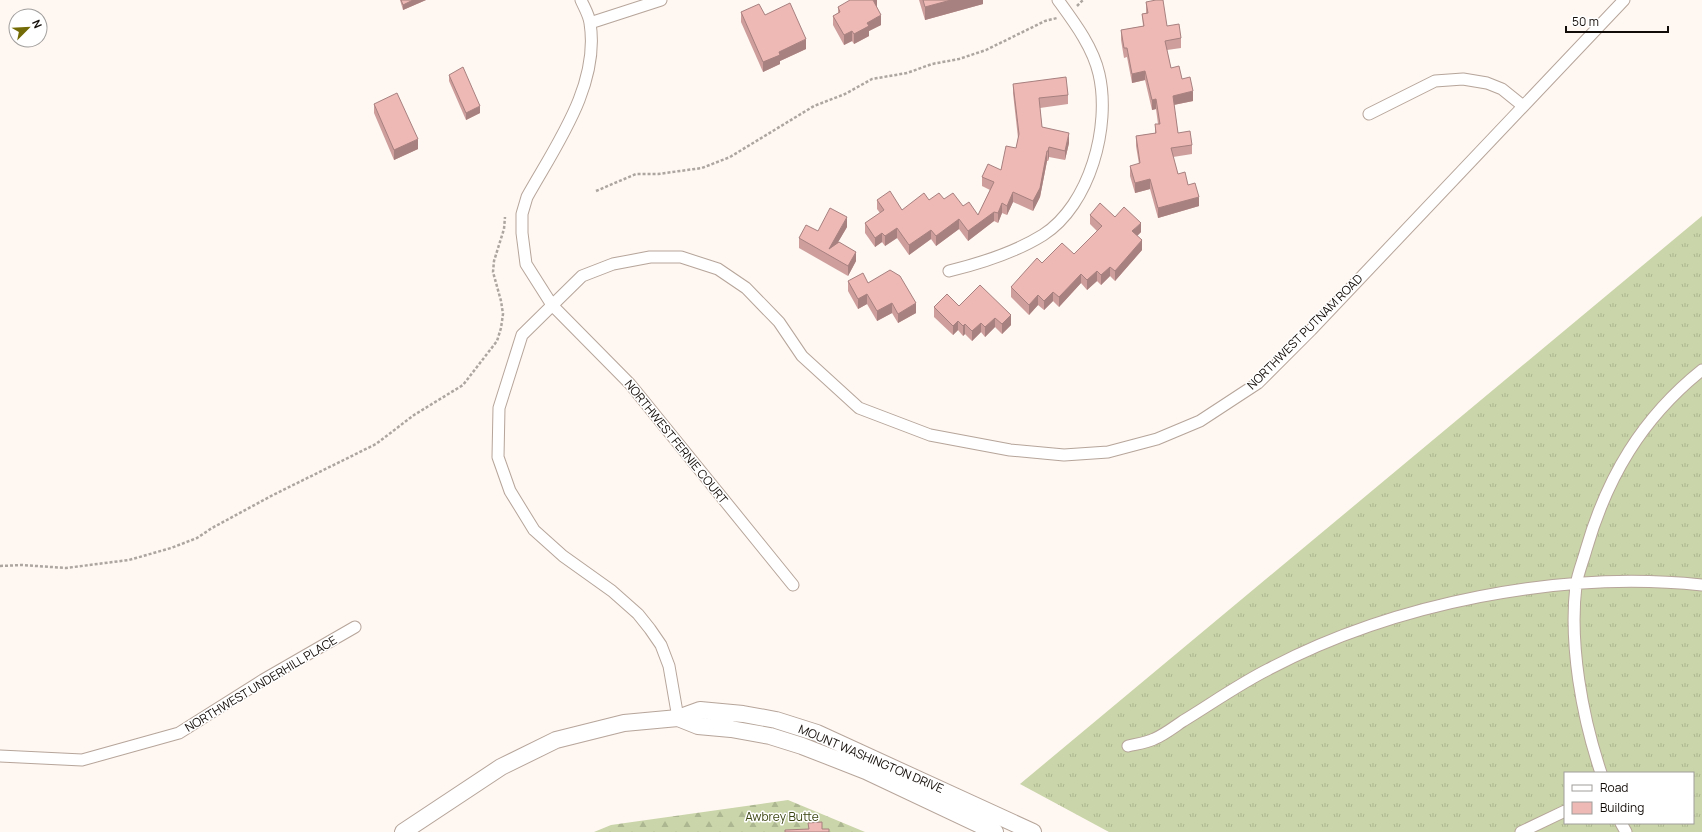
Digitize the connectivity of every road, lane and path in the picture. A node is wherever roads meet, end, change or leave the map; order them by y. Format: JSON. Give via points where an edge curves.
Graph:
{"nodes":[{"id":1,"x":581,"y":0,"type":"edge"},
{"id":2,"x":662,"y":0,"type":"edge"},
{"id":3,"x":1058,"y":0,"type":"edge"},
{"id":4,"x":1083,"y":0,"type":"edge"},
{"id":5,"x":1624,"y":0,"type":"edge"},
{"id":6,"x":1073,"y":8,"type":"dead end"},
{"id":7,"x":1061,"y":17,"type":"dead end"},
{"id":8,"x":590,"y":23,"type":"junction"},
{"id":9,"x":1523,"y":106,"type":"junction"},
{"id":10,"x":1369,"y":114,"type":"dead end"},
{"id":11,"x":596,"y":191,"type":"dead end"},
{"id":12,"x":505,"y":216,"type":"dead end"},
{"id":13,"x":950,"y":271,"type":"dead end"},
{"id":14,"x":552,"y":305,"type":"junction"},
{"id":15,"x":1702,"y":370,"type":"edge"},
{"id":16,"x":0,"y":566,"type":"edge"},
{"id":17,"x":1576,"y":584,"type":"junction"},
{"id":18,"x":793,"y":585,"type":"dead end"},
{"id":19,"x":1702,"y":585,"type":"edge"},
{"id":20,"x":355,"y":627,"type":"dead end"},
{"id":21,"x":678,"y":718,"type":"junction"},
{"id":22,"x":1128,"y":746,"type":"dead end"},
{"id":23,"x":0,"y":756,"type":"edge"},
{"id":24,"x":1601,"y":772,"type":"edge"},
{"id":25,"x":1564,"y":811,"type":"edge"},
{"id":26,"x":403,"y":832,"type":"edge"},
{"id":27,"x":995,"y":832,"type":"edge"},
{"id":28,"x":1034,"y":832,"type":"edge"},
{"id":29,"x":1521,"y":832,"type":"edge"}],
"edges":[{"from":1,"to":8,"type":"street"},
{"from":2,"to":8,"type":"street"},
{"from":3,"to":13,"type":"street","via":[[1090,50],[1099,73],[1103,100],[1101,136],[1086,182],[1072,206],[1044,234],[1003,256]]},
{"from":4,"to":6,"type":"path"},
{"from":5,"to":9,"type":"street","name":"NORTHWEST PUTNAM ROAD"},
{"from":7,"to":11,"type":"path","via":[[1045,21],[966,57],[932,64],[907,73],[872,79],[845,94],[814,106],[730,157],[702,168],[636,174]]},
{"from":8,"to":14,"type":"street","name":"NORTHWEST FERNIE COURT","via":[[590,58],[579,103],[527,197],[522,214],[526,264]]},
{"from":9,"to":10,"type":"street","via":[[1502,89],[1487,83],[1463,79],[1435,81]]},
{"from":9,"to":14,"type":"street","name":"NORTHWEST PUTNAM ROAD","via":[[1258,383],[1200,421],[1157,439],[1108,452],[1064,455],[1003,448],[930,435],[859,408],[802,356],[779,322],[746,288],[718,269],[681,257],[650,257],[613,264],[582,276]]},
{"from":12,"to":16,"type":"path","via":[[493,272],[503,314],[501,328],[497,341],[463,385],[414,415],[376,444],[273,495],[197,538],[172,548],[129,560],[66,568]]},
{"from":14,"to":18,"type":"street","name":"NORTHWEST FERNIE COURT","via":[[630,384]]},
{"from":14,"to":21,"type":"street","name":"NORTHWEST PUTNAM ROAD","via":[[522,335],[499,408],[498,456],[510,491],[534,530],[563,556],[612,590],[638,614],[661,645],[669,666]]},
{"from":15,"to":17,"type":"street","via":[[1673,393],[1636,439],[1611,481],[1591,531]]},
{"from":17,"to":19,"type":"street","via":[[1659,581]]},
{"from":17,"to":22,"type":"street","via":[[1475,597],[1389,619],[1340,637],[1269,669],[1154,739]]},
{"from":17,"to":24,"type":"street","via":[[1575,646],[1582,693]]},
{"from":20,"to":23,"type":"street","name":"NORTHWEST UNDERHILL PLACE","via":[[263,680],[179,733],[82,760]]},
{"from":21,"to":26,"type":"main road","name":"MOUNT WASHINGTON DRIVE","via":[[624,723],[556,740],[501,767]]},
{"from":21,"to":27,"type":"main road","name":"MOUNT WASHINGTON DRIVE","via":[[698,726],[755,733],[802,746],[866,771]]},
{"from":21,"to":28,"type":"main road","name":"MOUNT WASHINGTON DRIVE","via":[[700,710],[743,714],[776,720],[817,733]]},
{"from":25,"to":29,"type":"street"}]}
